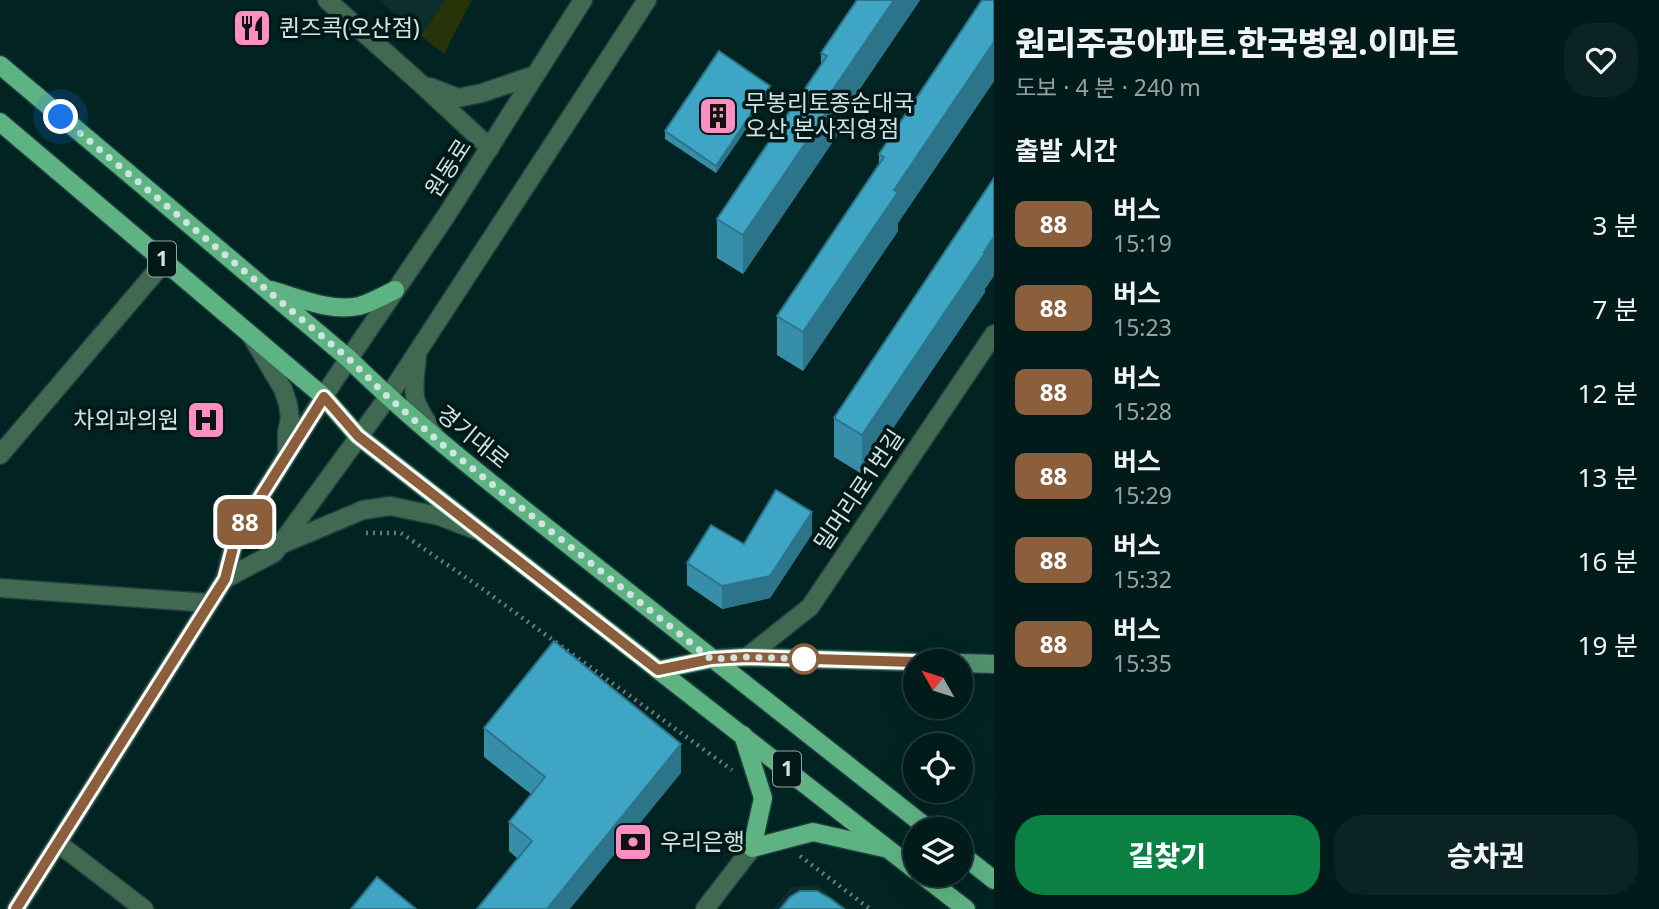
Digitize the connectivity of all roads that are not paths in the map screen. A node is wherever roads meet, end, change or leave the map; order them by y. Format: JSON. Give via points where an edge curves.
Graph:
{"nodes":[{"id":1,"x":327,"y":0,"type":"edge"},
{"id":2,"x":583,"y":0,"type":"edge"},
{"id":3,"x":647,"y":0,"type":"edge"},
{"id":4,"x":0,"y":65,"type":"edge"},
{"id":5,"x":535,"y":75,"type":"junction"},
{"id":6,"x":420,"y":83,"type":"junction"},
{"id":7,"x":0,"y":122,"type":"edge"},
{"id":8,"x":490,"y":148,"type":"junction"},
{"id":9,"x":165,"y":261,"type":"junction"},
{"id":10,"x":266,"y":289,"type":"junction"},
{"id":11,"x":395,"y":290,"type":"junction"},
{"id":12,"x":250,"y":334,"type":"junction"},
{"id":13,"x":994,"y":334,"type":"edge"},
{"id":14,"x":417,"y":351,"type":"junction"},
{"id":15,"x":349,"y":359,"type":"junction"},
{"id":16,"x":324,"y":397,"type":"junction"},
{"id":17,"x":388,"y":397,"type":"junction"},
{"id":18,"x":358,"y":436,"type":"junction"},
{"id":19,"x":443,"y":445,"type":"junction"},
{"id":20,"x":0,"y":455,"type":"edge"},
{"id":21,"x":287,"y":455,"type":"junction"},
{"id":22,"x":481,"y":532,"type":"junction"},
{"id":23,"x":280,"y":545,"type":"junction"},
{"id":24,"x":225,"y":579,"type":"junction"},
{"id":25,"x":0,"y":588,"type":"edge"},
{"id":26,"x":209,"y":603,"type":"junction"},
{"id":27,"x":747,"y":657,"type":"junction"},
{"id":28,"x":711,"y":659,"type":"junction"},
{"id":29,"x":903,"y":662,"type":"edge"},
{"id":30,"x":973,"y":663,"type":"edge"},
{"id":31,"x":994,"y":664,"type":"edge"},
{"id":32,"x":658,"y":670,"type":"junction"},
{"id":33,"x":743,"y":735,"type":"junction"},
{"id":34,"x":913,"y":817,"type":"edge"},
{"id":35,"x":59,"y":844,"type":"junction"},
{"id":36,"x":752,"y":848,"type":"junction"},
{"id":37,"x":890,"y":850,"type":"junction"},
{"id":38,"x":903,"y":860,"type":"edge"},
{"id":39,"x":973,"y":863,"type":"edge"},
{"id":40,"x":994,"y":880,"type":"edge"},
{"id":41,"x":937,"y":887,"type":"edge"},
{"id":42,"x":16,"y":909,"type":"edge"},
{"id":43,"x":144,"y":909,"type":"edge"},
{"id":44,"x":705,"y":909,"type":"edge"},
{"id":45,"x":965,"y":909,"type":"edge"}],
"edges":[{"from":1,"to":6,"type":"street"},
{"from":2,"to":5,"type":"street","name":"원동로"},
{"from":3,"to":14,"type":"street"},
{"from":4,"to":10,"type":"main road","name":"경기대로","number":"1"},
{"from":5,"to":6,"type":"street","via":[[458,98]]},
{"from":5,"to":8,"type":"street","name":"원동로"},
{"from":6,"to":8,"type":"street"},
{"from":7,"to":9,"type":"main road","number":"1"},
{"from":8,"to":11,"type":"street","name":"원동로"},
{"from":9,"to":12,"type":"main road","number":"1"},
{"from":9,"to":20,"type":"street"},
{"from":10,"to":11,"type":"main road","via":[[327,306],[348,307]]},
{"from":10,"to":15,"type":"main road","name":"경기대로","number":"1"},
{"from":11,"to":15,"type":"street","name":"원동로"},
{"from":12,"to":16,"type":"main road","number":"1"},
{"from":12,"to":21,"type":"street","via":[[288,404]]},
{"from":13,"to":27,"type":"street","name":"밀머리로1번길","via":[[810,607]]},
{"from":14,"to":17,"type":"street"},
{"from":14,"to":19,"type":"street","via":[[413,394]]},
{"from":15,"to":16,"type":"street","name":"원동로"},
{"from":15,"to":17,"type":"main road","name":"경기대로","number":"1"},
{"from":16,"to":18,"type":"main road","number":"1"},
{"from":16,"to":21,"type":"street","name":"원동로"},
{"from":17,"to":18,"type":"street"},
{"from":17,"to":19,"type":"main road","name":"경기대로","number":"1"},
{"from":18,"to":22,"type":"main road","number":"1"},
{"from":18,"to":23,"type":"street"},
{"from":19,"to":28,"type":"main road","name":"경기대로","number":"1"},
{"from":21,"to":24,"type":"street","name":"원동로","via":[[236,536]]},
{"from":22,"to":23,"type":"street","via":[[439,516],[390,506],[363,510]]},
{"from":22,"to":32,"type":"main road","number":"1"},
{"from":23,"to":24,"type":"street","via":[[274,553]]},
{"from":24,"to":26,"type":"street"},
{"from":25,"to":26,"type":"street"},
{"from":26,"to":35,"type":"street"},
{"from":27,"to":28,"type":"main road"},
{"from":27,"to":29,"type":"main road"},
{"from":28,"to":32,"type":"main road"},
{"from":28,"to":34,"type":"main road","name":"경기대로","number":"1"},
{"from":30,"to":31,"type":"main road"},
{"from":32,"to":33,"type":"main road","number":"1"},
{"from":33,"to":36,"type":"main road","via":[[763,798]]},
{"from":33,"to":37,"type":"main road","number":"1"},
{"from":35,"to":42,"type":"street"},
{"from":35,"to":43,"type":"street"},
{"from":36,"to":37,"type":"main road","via":[[813,832]]},
{"from":36,"to":44,"type":"street"},
{"from":37,"to":38,"type":"main road","number":"1"},
{"from":39,"to":40,"type":"main road"},
{"from":41,"to":45,"type":"main road"}]}
